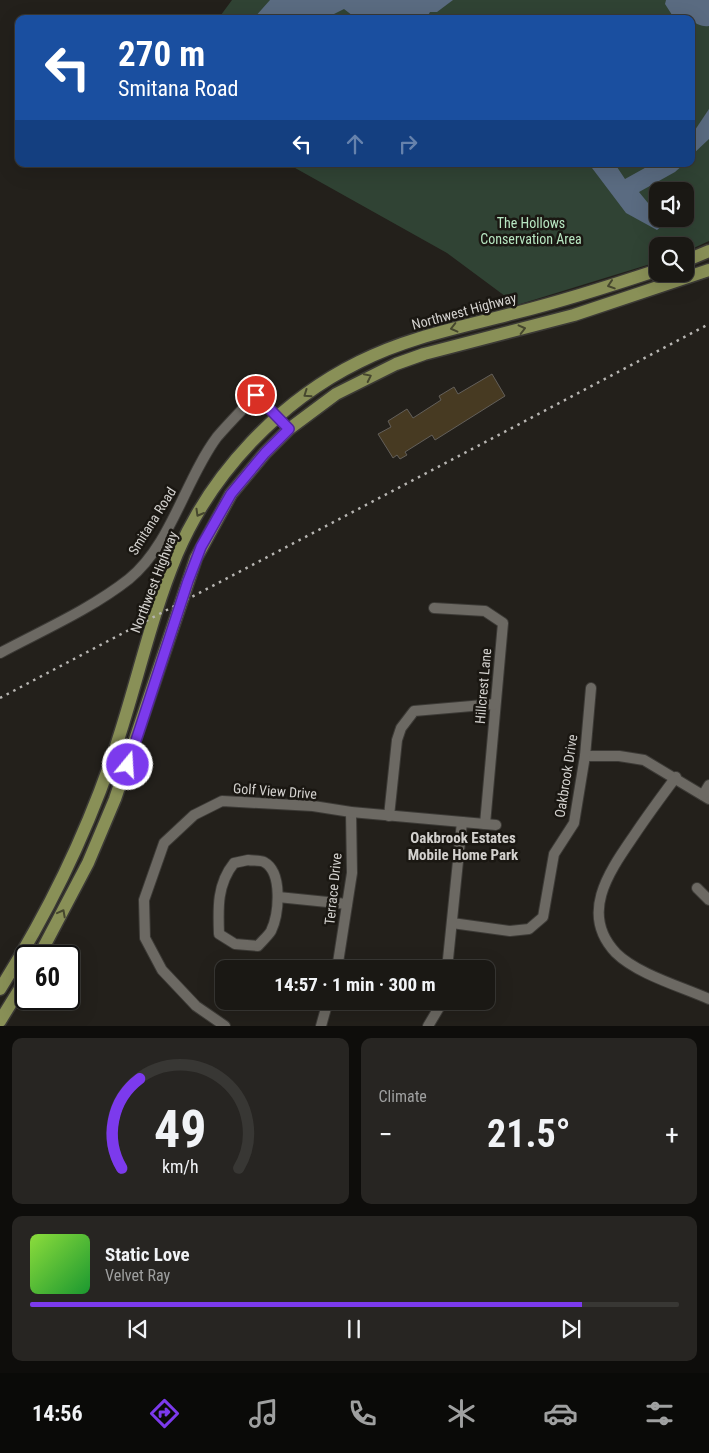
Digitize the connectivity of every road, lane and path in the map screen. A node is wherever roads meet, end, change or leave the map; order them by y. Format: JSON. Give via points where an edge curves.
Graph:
{"nodes":[{"id":1,"x":709,"y":252,"type":"edge"},
{"id":2,"x":694,"y":258,"type":"edge"},
{"id":3,"x":709,"y":270,"type":"edge"},
{"id":4,"x":649,"y":273,"type":"edge"},
{"id":5,"x":278,"y":417,"type":"junction"},
{"id":6,"x":289,"y":429,"type":"junction"},
{"id":7,"x":434,"y":608,"type":"dead end"},
{"id":8,"x":0,"y":653,"type":"edge"},
{"id":9,"x":591,"y":688,"type":"dead end"},
{"id":10,"x":495,"y":704,"type":"junction"},
{"id":11,"x":585,"y":756,"type":"junction"},
{"id":12,"x":676,"y":778,"type":"junction"},
{"id":13,"x":709,"y":785,"type":"edge"},
{"id":14,"x":706,"y":797,"type":"edge"},
{"id":15,"x":352,"y":812,"type":"junction"},
{"id":16,"x":389,"y":816,"type":"junction"},
{"id":17,"x":462,"y":822,"type":"junction"},
{"id":18,"x":490,"y":825,"type":"joint"},
{"id":19,"x":697,"y":888,"type":"dead end"},
{"id":20,"x":278,"y":897,"type":"junction"},
{"id":21,"x":709,"y":900,"type":"edge"},
{"id":22,"x":347,"y":904,"type":"junction"},
{"id":23,"x":452,"y":924,"type":"junction"},
{"id":24,"x":45,"y":945,"type":"edge"},
{"id":25,"x":338,"y":960,"type":"edge"},
{"id":26,"x":448,"y":960,"type":"edge"},
{"id":27,"x":0,"y":989,"type":"edge"},
{"id":28,"x":15,"y":997,"type":"edge"},
{"id":29,"x":709,"y":999,"type":"edge"},
{"id":30,"x":325,"y":1010,"type":"edge"},
{"id":31,"x":438,"y":1010,"type":"edge"},
{"id":32,"x":0,"y":1021,"type":"edge"},
{"id":33,"x":225,"y":1026,"type":"edge"},
{"id":34,"x":321,"y":1026,"type":"edge"},
{"id":35,"x":428,"y":1026,"type":"edge"}],
"edges":[{"from":1,"to":2,"type":"main road"},
{"from":6,"to":3,"type":"main road","one_way":true,"via":[[336,394],[396,364],[589,310]]},
{"from":4,"to":5,"type":"main road","name":"Northwest Highway","one_way":true,"via":[[543,306],[388,348],[326,380]]},
{"from":5,"to":6,"type":"street","name":"Smitana Road"},
{"from":5,"to":8,"type":"street","name":"Smitana Road","via":[[256,395],[217,438],[148,558],[129,578],[90,604]]},
{"from":5,"to":27,"type":"main road","name":"Northwest Highway","one_way":true,"via":[[218,483],[178,552],[110,763],[86,826],[57,888]]},
{"from":24,"to":6,"type":"main road","one_way":true,"via":[[88,863],[115,799],[199,550],[231,494]]},
{"from":7,"to":10,"type":"street","name":"Hillcrest Lane","via":[[485,611],[502,623]]},
{"from":9,"to":11,"type":"street","name":"Oakbrook Drive"},
{"from":10,"to":16,"type":"street","via":[[414,711],[401,728],[397,740]]},
{"from":10,"to":18,"type":"street","name":"Hillcrest Lane"},
{"from":11,"to":12,"type":"street","via":[[644,760]]},
{"from":11,"to":23,"type":"street","name":"Oakbrook Drive","via":[[574,823],[554,854],[543,917],[529,928],[510,931]]},
{"from":12,"to":14,"type":"street"},
{"from":12,"to":29,"type":"street","via":[[603,886],[599,905],[600,926],[617,954],[633,965]]},
{"from":13,"to":14,"type":"street"},
{"from":15,"to":16,"type":"street","name":"Golf View Drive"},
{"from":15,"to":22,"type":"street","name":"Terrace Drive","via":[[352,873]]},
{"from":15,"to":33,"type":"street","name":"Golf View Drive","via":[[313,806],[222,801],[194,815],[164,843],[144,900],[145,938],[162,970],[196,1006]]},
{"from":16,"to":17,"type":"street","name":"Golf View Drive"},
{"from":17,"to":18,"type":"street","name":"Golf View Drive"},
{"from":17,"to":23,"type":"street"},
{"from":19,"to":21,"type":"street"},
{"from":20,"to":20,"type":"street","via":[[274,871],[264,862],[248,860],[234,863],[225,874],[219,895],[219,934],[234,944],[258,946],[271,930]]},
{"from":20,"to":22,"type":"street"},
{"from":22,"to":25,"type":"street","name":"Terrace Drive"},
{"from":23,"to":26,"type":"street"},
{"from":28,"to":32,"type":"main road"},
{"from":30,"to":34,"type":"street"},
{"from":31,"to":35,"type":"street"}]}
